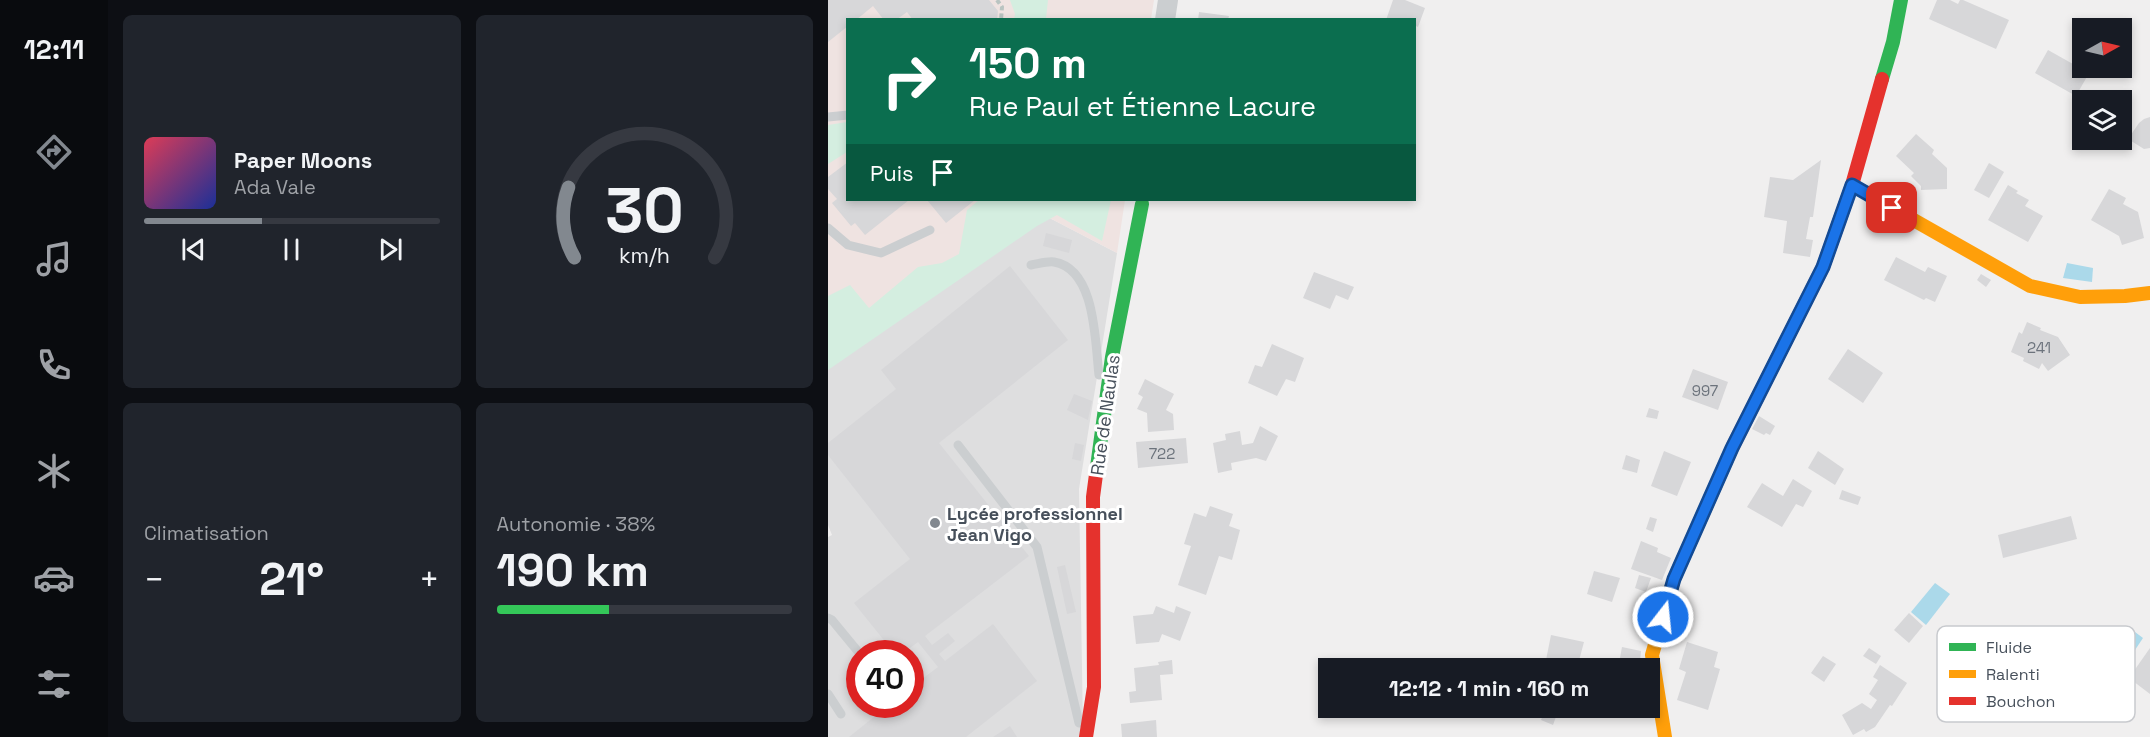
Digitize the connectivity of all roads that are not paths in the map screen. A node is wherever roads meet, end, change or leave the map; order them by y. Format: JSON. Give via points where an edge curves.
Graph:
{"nodes":[{"id":1,"x":1168,"y":0,"type":"edge"},
{"id":2,"x":1901,"y":0,"type":"edge"},
{"id":3,"x":1165,"y":18,"type":"edge"},
{"id":4,"x":846,"y":115,"type":"edge"},
{"id":5,"x":828,"y":117,"type":"edge"},
{"id":6,"x":1852,"y":185,"type":"junction"},
{"id":7,"x":1142,"y":201,"type":"edge"},
{"id":8,"x":828,"y":228,"type":"edge"},
{"id":9,"x":930,"y":230,"type":"dead end"},
{"id":10,"x":1031,"y":265,"type":"dead end"},
{"id":11,"x":2150,"y":293,"type":"edge"},
{"id":12,"x":1104,"y":421,"type":"junction"},
{"id":13,"x":958,"y":445,"type":"dead end"},
{"id":14,"x":828,"y":618,"type":"edge"},
{"id":15,"x":848,"y":640,"type":"edge"},
{"id":16,"x":828,"y":693,"type":"edge"},
{"id":17,"x":841,"y":714,"type":"dead end"},
{"id":18,"x":1082,"y":737,"type":"edge"},
{"id":19,"x":1086,"y":737,"type":"edge"},
{"id":20,"x":1665,"y":737,"type":"edge"}],
"edges":[{"from":1,"to":3,"type":"street"},
{"from":2,"to":6,"type":"street","via":[[1893,42]]},
{"from":4,"to":5,"type":"lane"},
{"from":6,"to":11,"type":"street","via":[[2030,286],[2080,297]]},
{"from":6,"to":20,"type":"street","via":[[1823,267],[1732,448],[1674,579],[1652,655]]},
{"from":7,"to":12,"type":"street","name":"Rue de Naulas","via":[[1112,357]]},
{"from":8,"to":9,"type":"lane","via":[[848,245],[881,253]]},
{"from":10,"to":12,"type":"lane","via":[[1054,262],[1074,271],[1086,290],[1094,324]]},
{"from":12,"to":19,"type":"street","name":"Rue de Naulas","via":[[1094,497],[1094,687]]},
{"from":13,"to":18,"type":"lane","via":[[1038,547]]},
{"from":14,"to":15,"type":"lane"},
{"from":16,"to":17,"type":"lane"}]}
